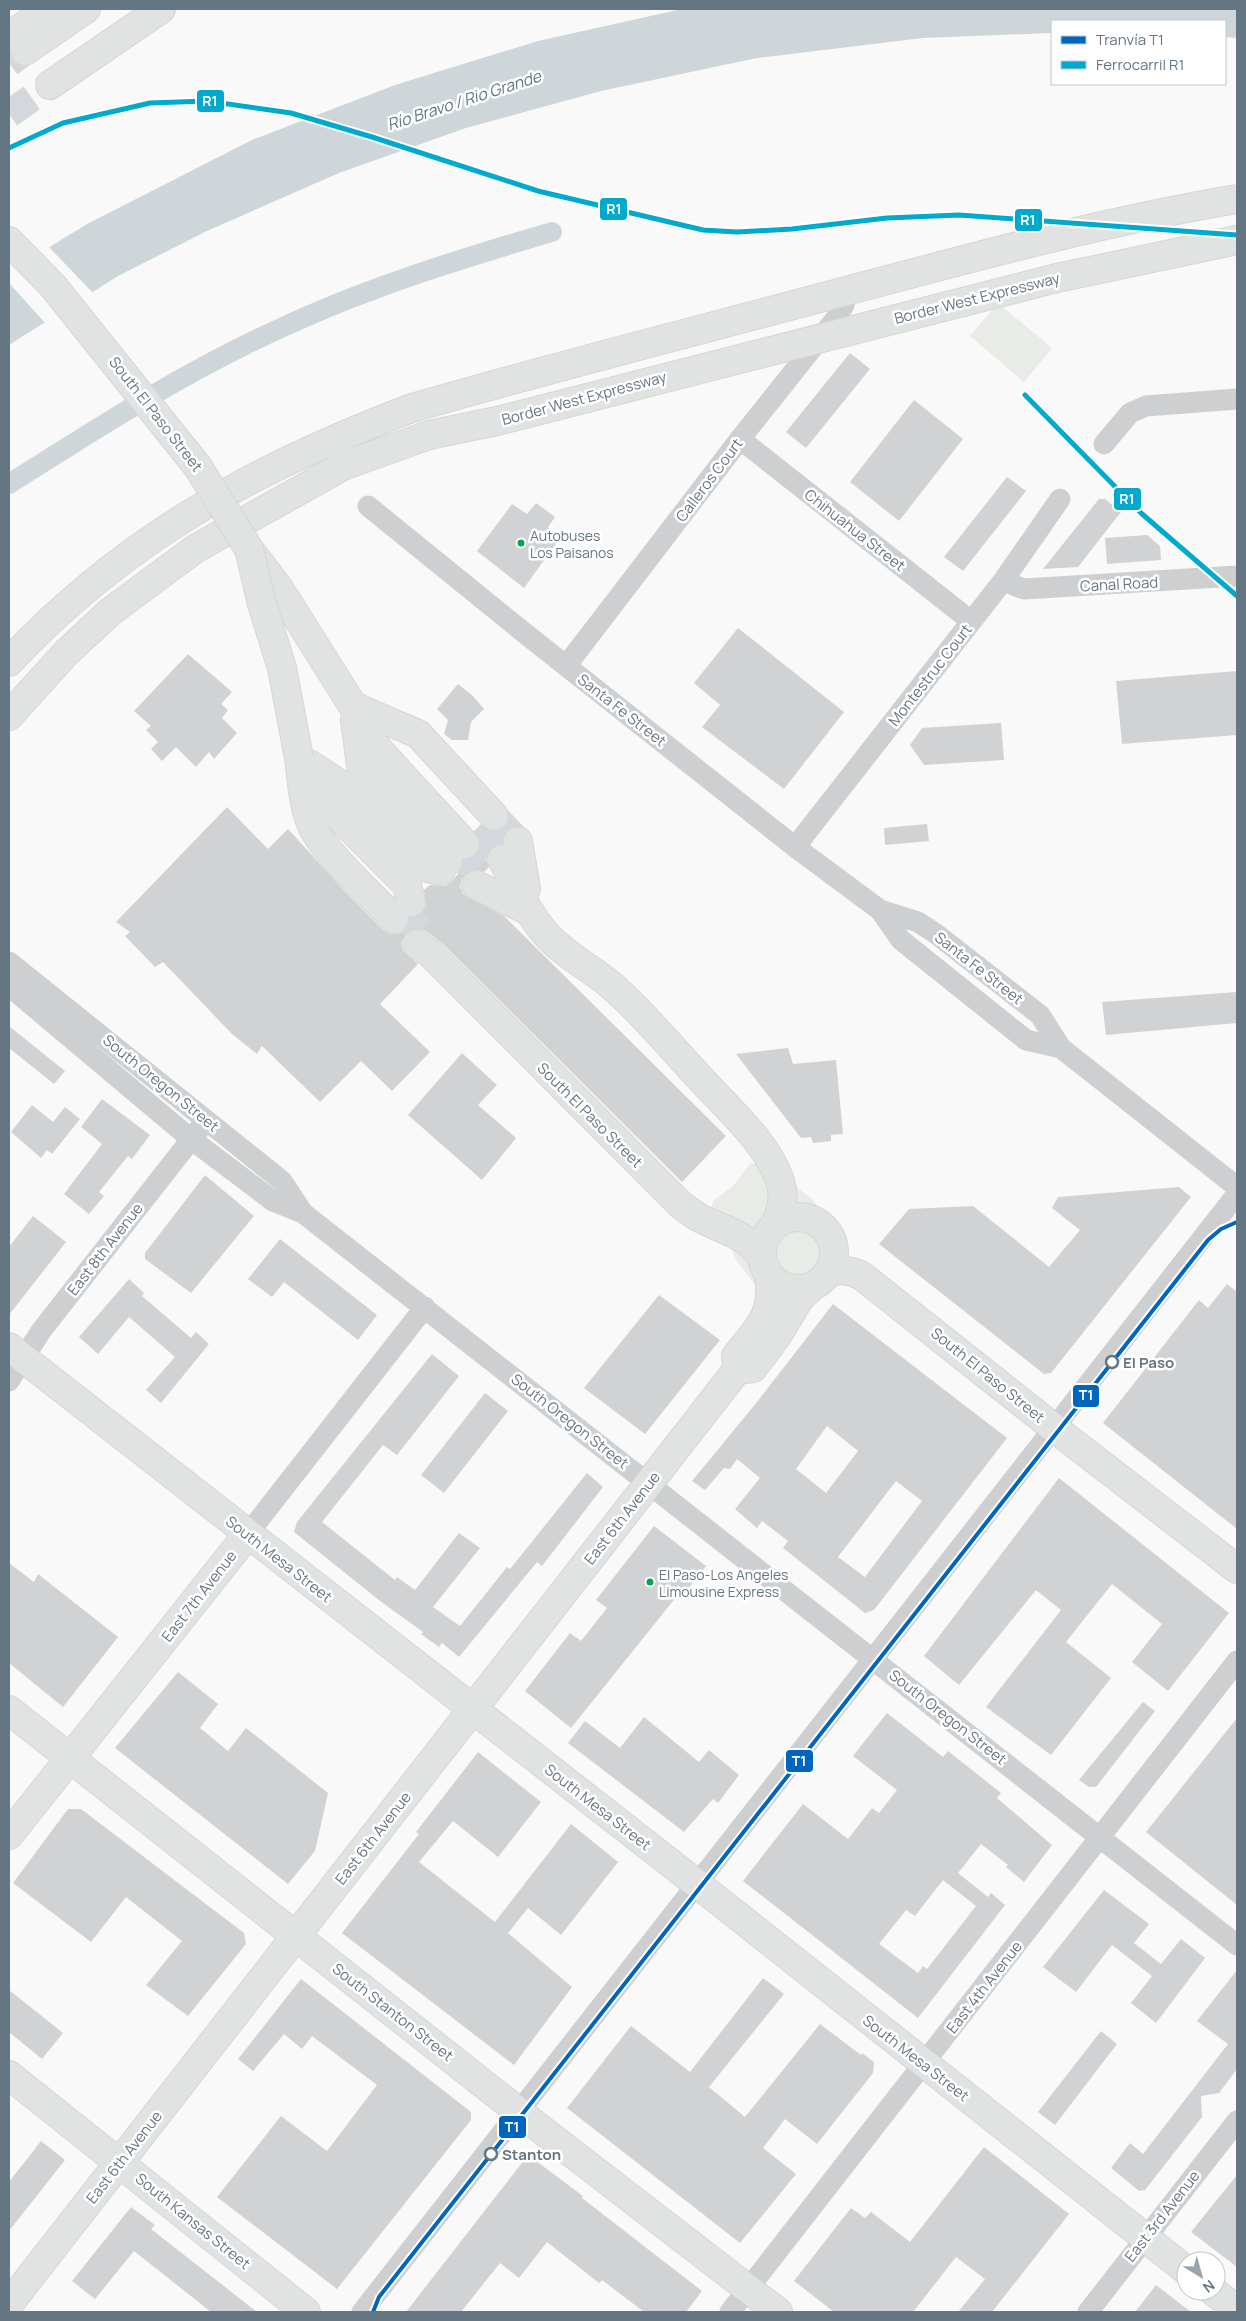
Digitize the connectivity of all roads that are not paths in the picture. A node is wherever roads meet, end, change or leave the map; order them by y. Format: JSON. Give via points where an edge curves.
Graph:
{"nodes":[{"id":1,"x":47,"y":9,"type":"edge"},
{"id":2,"x":86,"y":9,"type":"edge"},
{"id":3,"x":161,"y":9,"type":"edge"},
{"id":4,"x":17,"y":44,"type":"edge"},
{"id":5,"x":50,"y":85,"type":"tunnel mouth"},
{"id":6,"x":1237,"y":199,"type":"edge"},
{"id":7,"x":1237,"y":240,"type":"edge"},
{"id":8,"x":9,"y":241,"type":"edge"},
{"id":9,"x":847,"y":292,"type":"dead end"},
{"id":10,"x":1237,"y":399,"type":"edge"},
{"id":11,"x":740,"y":439,"type":"junction"},
{"id":12,"x":1104,"y":444,"type":"dead end"},
{"id":13,"x":1060,"y":499,"type":"dead end"},
{"id":14,"x":368,"y":506,"type":"dead end"},
{"id":15,"x":249,"y":549,"type":"junction"},
{"id":16,"x":1237,"y":576,"type":"edge"},
{"id":17,"x":1003,"y":581,"type":"junction"},
{"id":18,"x":110,"y":612,"type":"junction"},
{"id":19,"x":971,"y":622,"type":"junction"},
{"id":20,"x":9,"y":662,"type":"edge"},
{"id":21,"x":566,"y":666,"type":"junction"},
{"id":22,"x":353,"y":706,"type":"junction"},
{"id":23,"x":9,"y":716,"type":"edge"},
{"id":24,"x":9,"y":736,"type":"edge"},
{"id":25,"x":299,"y":758,"type":"junction"},
{"id":26,"x":466,"y":843,"type":"junction"},
{"id":27,"x":795,"y":847,"type":"junction"},
{"id":28,"x":402,"y":910,"type":"tunnel mouth"},
{"id":29,"x":529,"y":911,"type":"junction"},
{"id":30,"x":424,"y":945,"type":"tunnel mouth"},
{"id":31,"x":9,"y":962,"type":"edge"},
{"id":32,"x":9,"y":986,"type":"edge"},
{"id":33,"x":207,"y":1120,"type":"junction"},
{"id":34,"x":191,"y":1139,"type":"junction"},
{"id":35,"x":1237,"y":1187,"type":"edge"},
{"id":36,"x":1237,"y":1194,"type":"edge"},
{"id":37,"x":303,"y":1213,"type":"junction"},
{"id":38,"x":775,"y":1225,"type":"junction"},
{"id":39,"x":765,"y":1265,"type":"junction"},
{"id":40,"x":821,"y":1278,"type":"junction"},
{"id":41,"x":424,"y":1307,"type":"junction"},
{"id":42,"x":16,"y":1352,"type":"edge"},
{"id":43,"x":737,"y":1370,"type":"junction"},
{"id":44,"x":9,"y":1381,"type":"edge"},
{"id":45,"x":1054,"y":1428,"type":"junction"},
{"id":46,"x":649,"y":1484,"type":"junction"},
{"id":47,"x":247,"y":1535,"type":"junction"},
{"id":48,"x":1237,"y":1569,"type":"edge"},
{"id":49,"x":872,"y":1658,"type":"junction"},
{"id":50,"x":1237,"y":1661,"type":"edge"},
{"id":51,"x":9,"y":1710,"type":"edge"},
{"id":52,"x":473,"y":1710,"type":"junction"},
{"id":53,"x":71,"y":1758,"type":"junction"},
{"id":54,"x":9,"y":1835,"type":"edge"},
{"id":55,"x":1101,"y":1838,"type":"junction"},
{"id":56,"x":696,"y":1884,"type":"junction"},
{"id":57,"x":296,"y":1935,"type":"junction"},
{"id":58,"x":1237,"y":1945,"type":"edge"},
{"id":59,"x":924,"y":2065,"type":"junction"},
{"id":60,"x":9,"y":2075,"type":"edge"},
{"id":61,"x":518,"y":2111,"type":"junction"},
{"id":62,"x":1237,"y":2121,"type":"edge"},
{"id":63,"x":120,"y":2162,"type":"junction"},
{"id":64,"x":1145,"y":2238,"type":"junction"},
{"id":65,"x":1176,"y":2262,"type":"edge"},
{"id":66,"x":749,"y":2289,"type":"junction"},
{"id":67,"x":1226,"y":2301,"type":"edge"},
{"id":68,"x":9,"y":2304,"type":"edge"},
{"id":69,"x":1237,"y":2310,"type":"edge"},
{"id":70,"x":306,"y":2312,"type":"edge"},
{"id":71,"x":362,"y":2312,"type":"edge"},
{"id":72,"x":730,"y":2312,"type":"edge"},
{"id":73,"x":778,"y":2312,"type":"edge"},
{"id":74,"x":1088,"y":2312,"type":"edge"}],
"edges":[{"from":1,"to":4,"type":"main road"},
{"from":2,"to":4,"type":"main road"},
{"from":3,"to":5,"type":"main road"},
{"from":6,"to":20,"type":"main road","bridge":true,"via":[[1162,211],[1034,242],[412,408],[294,456],[168,526],[119,561],[68,604]]},
{"from":7,"to":18,"type":"main road","name":"Border West Expressway","bridge":true,"via":[[1056,278],[497,421],[429,435],[343,466],[295,492],[195,550]]},
{"from":8,"to":15,"type":"main road","name":"South El Paso Street","bridge":true,"via":[[53,286],[198,467]]},
{"from":9,"to":11,"type":"street","name":"Calleros Court","via":[[837,317]]},
{"from":10,"to":12,"type":"street","via":[[1146,406],[1130,414]]},
{"from":11,"to":19,"type":"street","name":"Chihuahua Street"},
{"from":11,"to":21,"type":"street","name":"Calleros Court"},
{"from":13,"to":17,"type":"street","name":"Montestruc Court"},
{"from":14,"to":21,"type":"street","name":"Santa Fe Street"},
{"from":15,"to":22,"type":"main road","name":"South El Paso Street","via":[[278,586]]},
{"from":15,"to":25,"type":"main road","name":"South El Paso Street","bridge":true,"via":[[282,668]]},
{"from":16,"to":17,"type":"street","name":"Canal Road","via":[[1024,589]]},
{"from":17,"to":19,"type":"street","name":"Montestruc Court"},
{"from":18,"to":23,"type":"main road","name":"Border West Expressway","via":[[67,652]]},
{"from":18,"to":24,"type":"main road","via":[[92,642]]},
{"from":19,"to":27,"type":"street","name":"Montestruc Court"},
{"from":21,"to":27,"type":"street","name":"Santa Fe Street"},
{"from":22,"to":26,"type":"main road","name":"South El Paso Street","via":[[376,748]]},
{"from":22,"to":26,"type":"main road","via":[[418,734]]},
{"from":25,"to":26,"type":"main road","via":[[350,791],[427,868]]},
{"from":25,"to":28,"type":"main road","name":"South El Paso Street","via":[[307,809],[314,830],[331,852]]},
{"from":27,"to":35,"type":"street","name":"Santa Fe Street","via":[[880,910],[918,922],[935,933],[1040,1016],[1062,1048]]},
{"from":29,"to":29,"type":"main road","via":[[497,864]]},
{"from":29,"to":38,"type":"main road","via":[[551,940],[612,986],[651,1024],[750,1133],[767,1155],[780,1181],[782,1209]]},
{"from":30,"to":39,"type":"main road","name":"South El Paso Street","via":[[681,1205],[701,1220],[754,1244]]},
{"from":31,"to":33,"type":"street","name":"South Oregon Street"},
{"from":32,"to":34,"type":"street","name":"South Oregon Street"},
{"from":33,"to":34,"type":"street","name":"East 8th Avenue"},
{"from":33,"to":37,"type":"street","name":"South Oregon Street","via":[[282,1181]]},
{"from":34,"to":37,"type":"street","name":"South Oregon Street","via":[[273,1201]]},
{"from":34,"to":42,"type":"street","name":"East 8th Avenue","via":[[41,1331]]},
{"from":36,"to":45,"type":"street"},
{"from":37,"to":41,"type":"street","name":"South Oregon Street"},
{"from":38,"to":39,"type":"main road","via":[[765,1238]]},
{"from":38,"to":40,"type":"main road","via":[[803,1217],[823,1227],[833,1246],[832,1264]]},
{"from":39,"to":40,"type":"main road","via":[[775,1281],[791,1288],[803,1288]]},
{"from":39,"to":43,"type":"main road","name":"East 6th Avenue","via":[[771,1294],[768,1310],[736,1356]]},
{"from":40,"to":43,"type":"main road","name":"East 6th Avenue","via":[[794,1307],[753,1368]]},
{"from":40,"to":45,"type":"main road","name":"South El Paso Street","via":[[840,1269],[862,1276]]},
{"from":41,"to":46,"type":"street","name":"South Oregon Street"},
{"from":41,"to":47,"type":"street","name":"East 7th Avenue"},
{"from":42,"to":44,"type":"street","name":"East 8th Avenue"},
{"from":42,"to":47,"type":"main road","name":"South Mesa Street"},
{"from":43,"to":46,"type":"main road","name":"East 6th Avenue"},
{"from":45,"to":48,"type":"main road","name":"South El Paso Street"},
{"from":45,"to":49,"type":"street"},
{"from":46,"to":49,"type":"street","name":"South Oregon Street"},
{"from":46,"to":52,"type":"main road","name":"East 6th Avenue"},
{"from":47,"to":52,"type":"main road","name":"South Mesa Street"},
{"from":47,"to":53,"type":"main road","name":"East 7th Avenue"},
{"from":49,"to":55,"type":"street","name":"South Oregon Street"},
{"from":49,"to":56,"type":"street"},
{"from":50,"to":55,"type":"street","name":"East 4th Avenue"},
{"from":51,"to":53,"type":"main road","name":"South Stanton Street"},
{"from":52,"to":56,"type":"main road","name":"South Mesa Street"},
{"from":52,"to":57,"type":"main road","name":"East 6th Avenue"},
{"from":53,"to":54,"type":"main road","name":"East 7th Avenue"},
{"from":53,"to":57,"type":"main road","name":"South Stanton Street"},
{"from":55,"to":58,"type":"street","name":"South Oregon Street"},
{"from":55,"to":59,"type":"street","name":"East 4th Avenue"},
{"from":56,"to":59,"type":"main road","name":"South Mesa Street"},
{"from":56,"to":61,"type":"street"},
{"from":57,"to":61,"type":"main road","name":"South Stanton Street"},
{"from":57,"to":63,"type":"main road","name":"East 6th Avenue"},
{"from":59,"to":64,"type":"main road","name":"South Mesa Street"},
{"from":59,"to":66,"type":"street","name":"East 4th Avenue"},
{"from":60,"to":63,"type":"main road","name":"South Kansas Street"},
{"from":61,"to":66,"type":"main road","name":"South Stanton Street"},
{"from":61,"to":71,"type":"street"},
{"from":62,"to":64,"type":"street","name":"East 3rd Avenue"},
{"from":63,"to":68,"type":"main road","name":"East 6th Avenue"},
{"from":63,"to":70,"type":"main road","name":"South Kansas Street"},
{"from":64,"to":65,"type":"main road","name":"South Mesa Street"},
{"from":64,"to":74,"type":"street","name":"East 3rd Avenue"},
{"from":66,"to":72,"type":"street","name":"East 4th Avenue"},
{"from":66,"to":73,"type":"main road","name":"South Stanton Street"},
{"from":67,"to":69,"type":"main road"}]}
